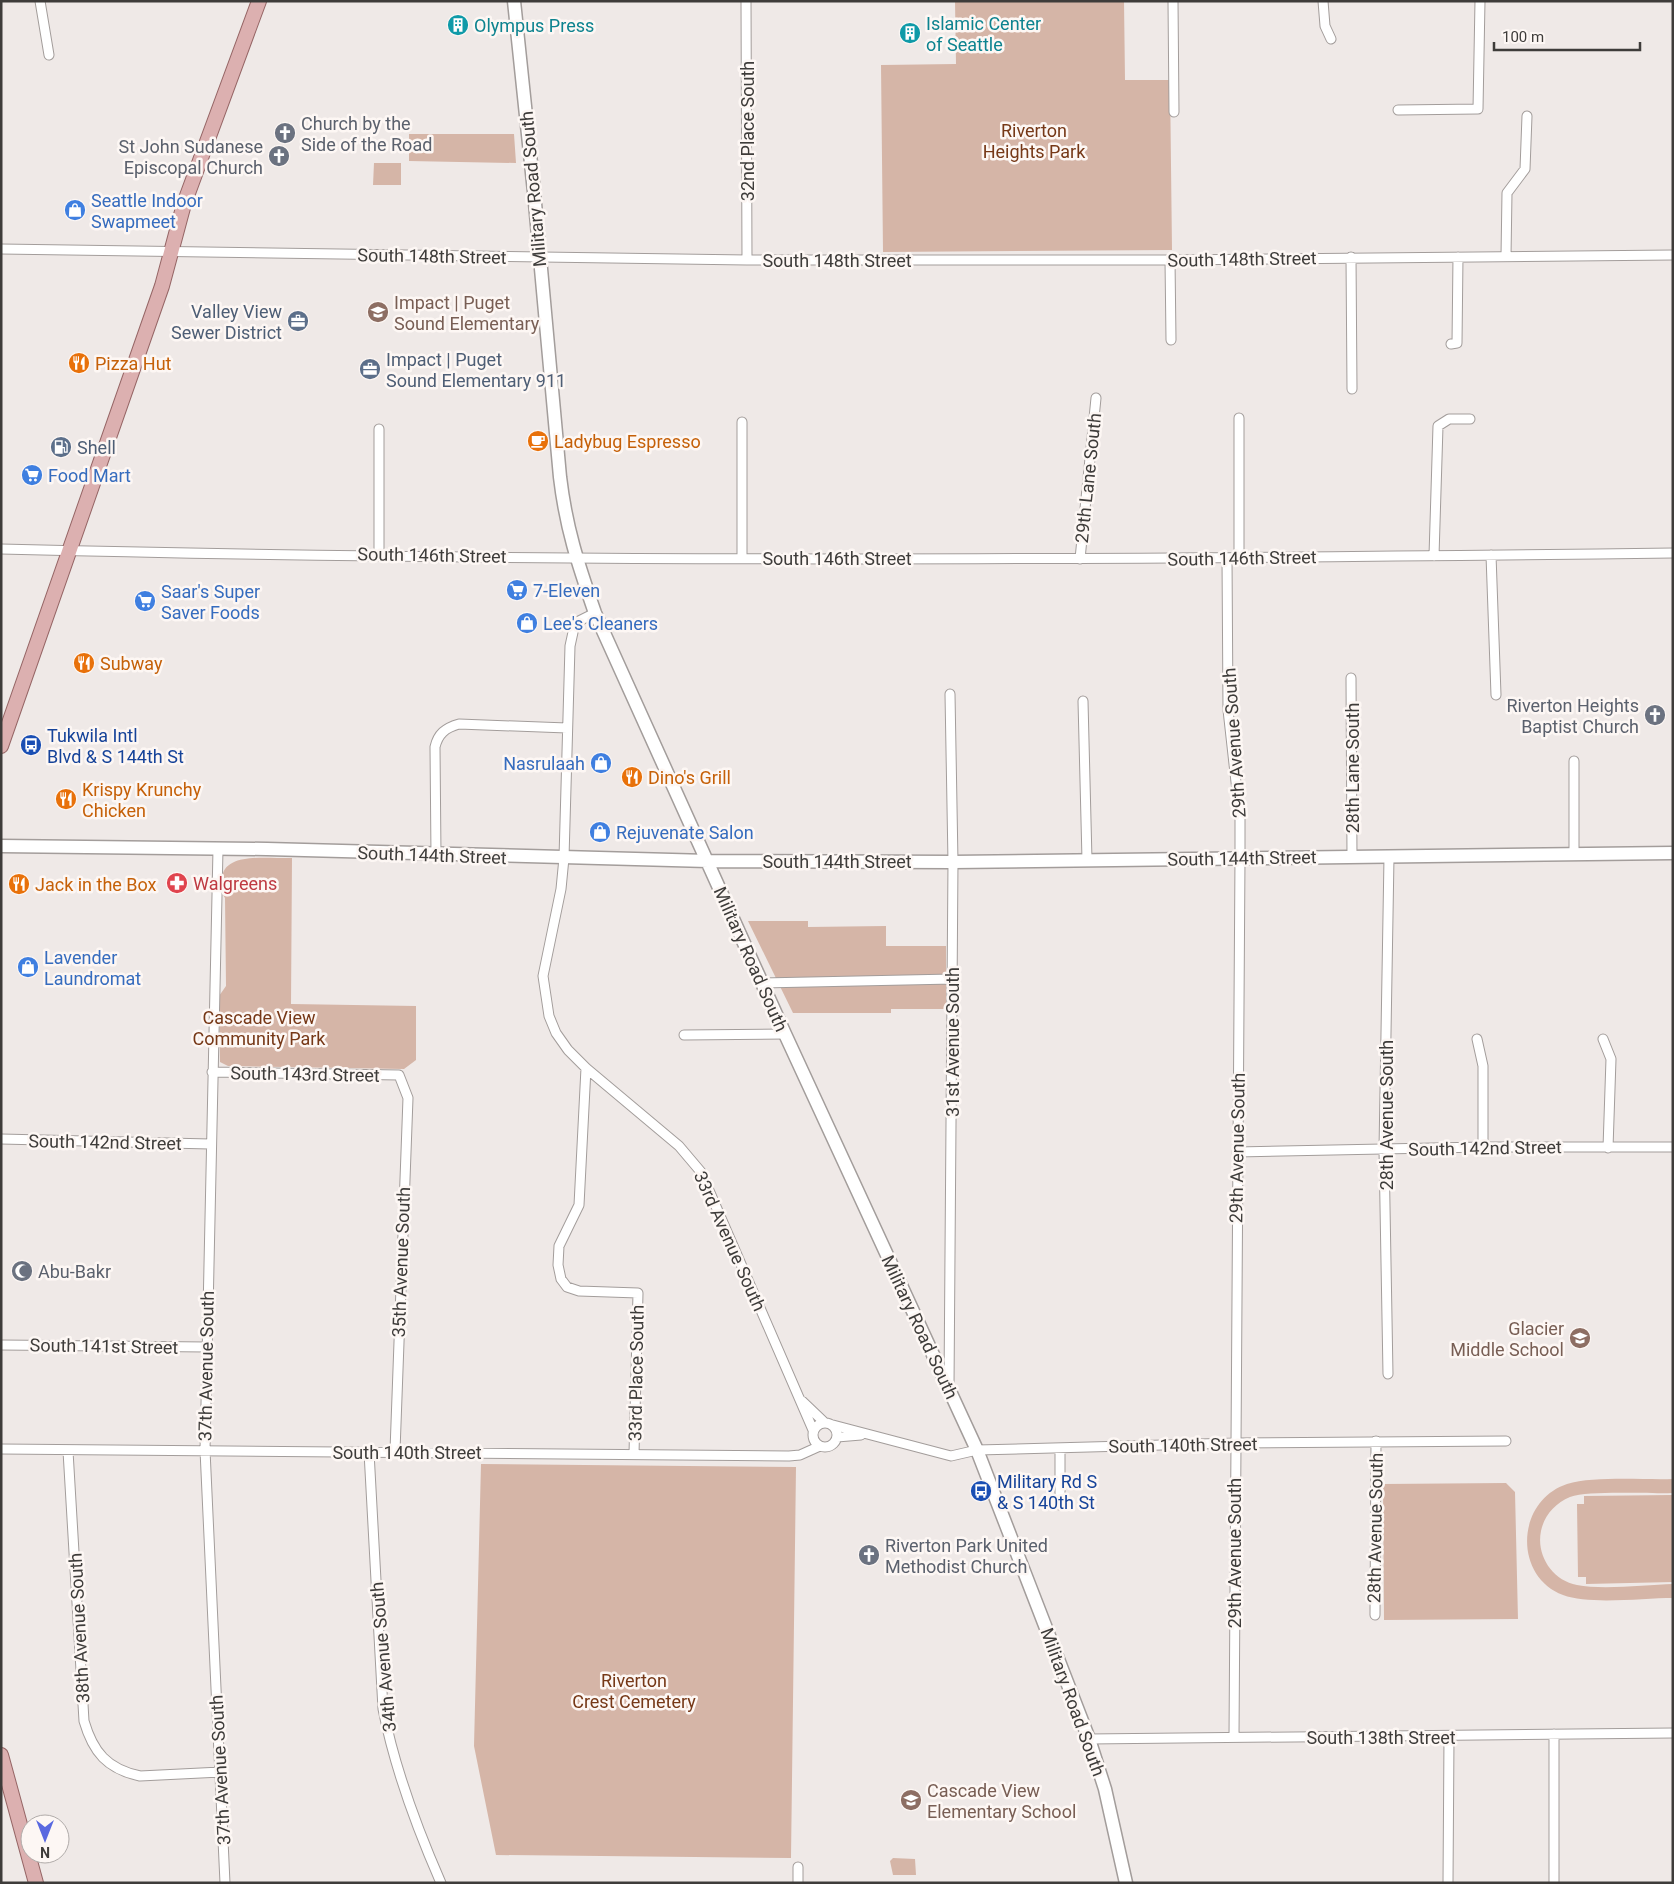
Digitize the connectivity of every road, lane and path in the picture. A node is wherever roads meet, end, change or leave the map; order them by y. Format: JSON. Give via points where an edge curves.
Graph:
{"nodes":[{"id":1,"x":40,"y":1,"type":"edge"},
{"id":2,"x":259,"y":1,"type":"edge"},
{"id":3,"x":514,"y":1,"type":"edge"},
{"id":4,"x":746,"y":1,"type":"edge"},
{"id":5,"x":1173,"y":1,"type":"edge"},
{"id":6,"x":1323,"y":1,"type":"edge"},
{"id":7,"x":1480,"y":1,"type":"edge"},
{"id":8,"x":1331,"y":39,"type":"dead end"},
{"id":9,"x":49,"y":55,"type":"dead end"},
{"id":10,"x":1398,"y":110,"type":"dead end"},
{"id":11,"x":1174,"y":112,"type":"dead end"},
{"id":12,"x":1527,"y":116,"type":"dead end"},
{"id":13,"x":1,"y":249,"type":"edge"},
{"id":14,"x":170,"y":252,"type":"junction"},
{"id":15,"x":1673,"y":255,"type":"edge"},
{"id":16,"x":1506,"y":256,"type":"junction"},
{"id":17,"x":1351,"y":257,"type":"junction"},
{"id":18,"x":1458,"y":257,"type":"junction"},
{"id":19,"x":539,"y":258,"type":"junction"},
{"id":20,"x":747,"y":260,"type":"junction"},
{"id":21,"x":1170,"y":260,"type":"junction"},
{"id":22,"x":1171,"y":340,"type":"dead end"},
{"id":23,"x":1451,"y":344,"type":"dead end"},
{"id":24,"x":1352,"y":389,"type":"dead end"},
{"id":25,"x":1096,"y":398,"type":"dead end"},
{"id":26,"x":1239,"y":418,"type":"dead end"},
{"id":27,"x":1470,"y":419,"type":"dead end"},
{"id":28,"x":742,"y":422,"type":"dead end"},
{"id":29,"x":379,"y":428,"type":"dead end"},
{"id":30,"x":1,"y":549,"type":"edge"},
{"id":31,"x":70,"y":551,"type":"junction"},
{"id":32,"x":1673,"y":553,"type":"edge"},
{"id":33,"x":379,"y":555,"type":"junction"},
{"id":34,"x":1491,"y":555,"type":"junction"},
{"id":35,"x":575,"y":556,"type":"junction"},
{"id":36,"x":1434,"y":556,"type":"junction"},
{"id":37,"x":742,"y":557,"type":"junction"},
{"id":38,"x":1227,"y":558,"type":"junction"},
{"id":39,"x":1239,"y":558,"type":"junction"},
{"id":40,"x":1080,"y":559,"type":"junction"},
{"id":41,"x":595,"y":613,"type":"junction"},
{"id":42,"x":1351,"y":678,"type":"dead end"},
{"id":43,"x":950,"y":694,"type":"dead end"},
{"id":44,"x":1496,"y":695,"type":"dead end"},
{"id":45,"x":1083,"y":701,"type":"dead end"},
{"id":46,"x":567,"y":728,"type":"junction"},
{"id":47,"x":1,"y":746,"type":"edge"},
{"id":48,"x":1574,"y":761,"type":"dead end"},
{"id":49,"x":1,"y":846,"type":"edge"},
{"id":50,"x":218,"y":849,"type":"junction"},
{"id":51,"x":1673,"y":853,"type":"edge"},
{"id":52,"x":1574,"y":854,"type":"junction"},
{"id":53,"x":436,"y":855,"type":"junction"},
{"id":54,"x":1352,"y":857,"type":"junction"},
{"id":55,"x":1389,"y":857,"type":"junction"},
{"id":56,"x":564,"y":858,"type":"junction"},
{"id":57,"x":1240,"y":858,"type":"junction"},
{"id":58,"x":1087,"y":860,"type":"junction"},
{"id":59,"x":708,"y":861,"type":"junction"},
{"id":60,"x":953,"y":862,"type":"junction"},
{"id":61,"x":953,"y":979,"type":"junction"},
{"id":62,"x":762,"y":983,"type":"junction"},
{"id":63,"x":785,"y":1034,"type":"junction"},
{"id":64,"x":684,"y":1035,"type":"dead end"},
{"id":65,"x":1478,"y":1039,"type":"dead end"},
{"id":66,"x":1603,"y":1039,"type":"dead end"},
{"id":67,"x":586,"y":1068,"type":"junction"},
{"id":68,"x":212,"y":1072,"type":"junction"},
{"id":69,"x":399,"y":1075,"type":"joint"},
{"id":70,"x":1,"y":1139,"type":"edge"},
{"id":71,"x":210,"y":1144,"type":"junction"},
{"id":72,"x":1483,"y":1147,"type":"junction"},
{"id":73,"x":1673,"y":1147,"type":"edge"},
{"id":74,"x":1608,"y":1148,"type":"junction"},
{"id":75,"x":1384,"y":1150,"type":"junction"},
{"id":76,"x":1237,"y":1152,"type":"junction"},
{"id":77,"x":1,"y":1345,"type":"edge"},
{"id":78,"x":206,"y":1347,"type":"junction"},
{"id":79,"x":1388,"y":1374,"type":"dead end"},
{"id":80,"x":949,"y":1389,"type":"junction"},
{"id":81,"x":798,"y":1397,"type":"junction"},
{"id":82,"x":829,"y":1424,"type":"junction"},
{"id":83,"x":813,"y":1430,"type":"junction"},
{"id":84,"x":864,"y":1435,"type":"junction"},
{"id":85,"x":837,"y":1437,"type":"junction"},
{"id":86,"x":1376,"y":1441,"type":"junction"},
{"id":87,"x":1506,"y":1441,"type":"dead end"},
{"id":88,"x":1234,"y":1443,"type":"junction"},
{"id":89,"x":814,"y":1445,"type":"junction"},
{"id":90,"x":1060,"y":1448,"type":"junction"},
{"id":91,"x":1,"y":1449,"type":"edge"},
{"id":92,"x":205,"y":1450,"type":"junction"},
{"id":93,"x":977,"y":1450,"type":"junction"},
{"id":94,"x":68,"y":1451,"type":"junction"},
{"id":95,"x":395,"y":1451,"type":"junction"},
{"id":96,"x":370,"y":1452,"type":"junction"},
{"id":97,"x":634,"y":1454,"type":"junction"},
{"id":98,"x":1060,"y":1505,"type":"dead end"},
{"id":99,"x":1375,"y":1615,"type":"dead end"},
{"id":100,"x":1673,"y":1733,"type":"edge"},
{"id":101,"x":1554,"y":1734,"type":"junction"},
{"id":102,"x":1234,"y":1737,"type":"junction"},
{"id":103,"x":1449,"y":1737,"type":"junction"},
{"id":104,"x":1089,"y":1739,"type":"junction"},
{"id":105,"x":1,"y":1755,"type":"edge"},
{"id":106,"x":221,"y":1772,"type":"junction"},
{"id":107,"x":798,"y":1867,"type":"dead end"},
{"id":108,"x":36,"y":1883,"type":"edge"},
{"id":109,"x":225,"y":1883,"type":"edge"},
{"id":110,"x":442,"y":1883,"type":"edge"},
{"id":111,"x":798,"y":1883,"type":"edge"},
{"id":112,"x":1126,"y":1883,"type":"edge"},
{"id":113,"x":1448,"y":1883,"type":"edge"},
{"id":114,"x":1554,"y":1883,"type":"edge"}],
"edges":[{"from":1,"to":9,"type":"street"},
{"from":2,"to":14,"type":"main road","via":[[184,204]]},
{"from":3,"to":19,"type":"street","name":"Military Road South"},
{"from":4,"to":20,"type":"street","name":"32nd Place South"},
{"from":5,"to":11,"type":"street"},
{"from":6,"to":8,"type":"street","via":[[1325,26]]},
{"from":7,"to":10,"type":"street","via":[[1478,109]]},
{"from":12,"to":16,"type":"street","via":[[1525,169],[1508,193]]},
{"from":13,"to":14,"type":"street","name":"South 148th Street"},
{"from":14,"to":19,"type":"street","name":"South 148th Street"},
{"from":14,"to":31,"type":"main road","via":[[162,286]]},
{"from":15,"to":16,"type":"street","name":"South 148th Street"},
{"from":16,"to":18,"type":"street","name":"South 148th Street"},
{"from":17,"to":18,"type":"street","name":"South 148th Street"},
{"from":17,"to":21,"type":"street","name":"South 148th Street"},
{"from":17,"to":24,"type":"street"},
{"from":18,"to":23,"type":"street","via":[[1457,343]]},
{"from":19,"to":20,"type":"street","name":"South 148th Street"},
{"from":19,"to":35,"type":"street","name":"Military Road South","via":[[560,484],[565,521]]},
{"from":20,"to":21,"type":"street","name":"South 148th Street"},
{"from":21,"to":22,"type":"street"},
{"from":25,"to":40,"type":"street","name":"29th Lane South"},
{"from":26,"to":39,"type":"street"},
{"from":27,"to":36,"type":"street","via":[[1449,419],[1438,426]]},
{"from":28,"to":37,"type":"street"},
{"from":29,"to":33,"type":"street"},
{"from":30,"to":31,"type":"street","name":"South 146th Street"},
{"from":31,"to":33,"type":"street","name":"South 146th Street"},
{"from":31,"to":47,"type":"main road"},
{"from":32,"to":34,"type":"street","name":"South 146th Street"},
{"from":33,"to":35,"type":"street","name":"South 146th Street"},
{"from":34,"to":36,"type":"street","name":"South 146th Street"},
{"from":34,"to":44,"type":"street"},
{"from":35,"to":37,"type":"street","name":"South 146th Street"},
{"from":35,"to":41,"type":"street","name":"Military Road South"},
{"from":36,"to":39,"type":"street","name":"South 146th Street"},
{"from":37,"to":40,"type":"street","name":"South 146th Street"},
{"from":38,"to":39,"type":"street","name":"South 146th Street"},
{"from":38,"to":40,"type":"street","name":"South 146th Street"},
{"from":38,"to":57,"type":"street","name":"29th Avenue South","via":[[1228,710],[1240,818]]},
{"from":41,"to":46,"type":"street","via":[[575,623],[572,631]]},
{"from":41,"to":59,"type":"street","name":"Military Road South"},
{"from":42,"to":54,"type":"street","name":"28th Lane South"},
{"from":43,"to":60,"type":"street","name":"31st Avenue South"},
{"from":45,"to":58,"type":"street"},
{"from":46,"to":53,"type":"street","via":[[458,724],[443,730],[435,747]]},
{"from":46,"to":56,"type":"street"},
{"from":48,"to":52,"type":"street"},
{"from":49,"to":50,"type":"street","name":"South 144th Street"},
{"from":50,"to":53,"type":"street","name":"South 144th Street"},
{"from":50,"to":68,"type":"street","name":"37th Avenue South"},
{"from":51,"to":52,"type":"street","name":"South 144th Street"},
{"from":52,"to":55,"type":"street","name":"South 144th Street"},
{"from":53,"to":56,"type":"street","name":"South 144th Street"},
{"from":54,"to":55,"type":"street","name":"South 144th Street"},
{"from":54,"to":57,"type":"street","name":"South 144th Street"},
{"from":55,"to":75,"type":"street","name":"28th Avenue South"},
{"from":56,"to":59,"type":"street","name":"South 144th Street"},
{"from":56,"to":67,"type":"street","via":[[562,889],[545,963],[545,997],[548,1016],[556,1033]]},
{"from":57,"to":58,"type":"street","name":"South 144th Street"},
{"from":57,"to":76,"type":"street","name":"29th Avenue South"},
{"from":58,"to":60,"type":"street","name":"South 144th Street"},
{"from":59,"to":60,"type":"street","name":"South 144th Street"},
{"from":59,"to":62,"type":"street","name":"Military Road South"},
{"from":60,"to":61,"type":"street","name":"31st Avenue South"},
{"from":61,"to":62,"type":"street"},
{"from":61,"to":80,"type":"street","name":"31st Avenue South"},
{"from":62,"to":63,"type":"street","name":"Military Road South"},
{"from":63,"to":64,"type":"street"},
{"from":63,"to":80,"type":"street","name":"Military Road South"},
{"from":65,"to":72,"type":"street","via":[[1483,1066]]},
{"from":66,"to":74,"type":"street","via":[[1610,1059]]},
{"from":67,"to":81,"type":"street","name":"33rd Avenue South","via":[[679,1146],[701,1172]]},
{"from":67,"to":97,"type":"street","name":"33rd Place South","via":[[579,1205],[559,1246],[558,1265],[561,1279],[567,1287],[579,1291],[638,1293]]},
{"from":68,"to":69,"type":"street","name":"South 143rd Street"},
{"from":68,"to":71,"type":"street","name":"37th Avenue South"},
{"from":69,"to":95,"type":"street","name":"35th Avenue South","via":[[408,1098]]},
{"from":70,"to":71,"type":"street","name":"South 142nd Street"},
{"from":71,"to":78,"type":"street","name":"37th Avenue South"},
{"from":72,"to":74,"type":"street","name":"South 142nd Street"},
{"from":72,"to":75,"type":"street","name":"South 142nd Street"},
{"from":73,"to":74,"type":"street","name":"South 142nd Street"},
{"from":75,"to":76,"type":"street","name":"South 142nd Street"},
{"from":75,"to":79,"type":"street","name":"28th Avenue South"},
{"from":76,"to":88,"type":"street","name":"29th Avenue South"},
{"from":77,"to":78,"type":"street","name":"South 141st Street"},
{"from":78,"to":92,"type":"street","name":"37th Avenue South"},
{"from":80,"to":93,"type":"street","name":"Military Road South"},
{"from":81,"to":82,"type":"street","name":"33rd Avenue South"},
{"from":81,"to":83,"type":"street","name":"33rd Avenue South"},
{"from":82,"to":83,"type":"street","via":[[817,1424]]},
{"from":82,"to":84,"type":"street","name":"South 140th Street"},
{"from":82,"to":85,"type":"street","via":[[837,1431]]},
{"from":83,"to":89,"type":"street"},
{"from":84,"to":85,"type":"street","name":"South 140th Street"},
{"from":84,"to":93,"type":"street","name":"South 140th Street","via":[[951,1456]]},
{"from":85,"to":89,"type":"street","via":[[832,1445]]},
{"from":86,"to":87,"type":"street","name":"South 140th Street"},
{"from":86,"to":88,"type":"street","name":"South 140th Street"},
{"from":86,"to":99,"type":"street","name":"28th Avenue South"},
{"from":88,"to":90,"type":"street","name":"South 140th Street"},
{"from":88,"to":102,"type":"street","name":"29th Avenue South"},
{"from":89,"to":97,"type":"street","name":"South 140th Street","via":[[800,1455],[790,1456]]},
{"from":90,"to":93,"type":"street","name":"South 140th Street"},
{"from":90,"to":98,"type":"street"},
{"from":91,"to":94,"type":"street","name":"South 140th Street"},
{"from":92,"to":94,"type":"street","name":"South 140th Street"},
{"from":92,"to":96,"type":"street","name":"South 140th Street"},
{"from":92,"to":106,"type":"street","name":"37th Avenue South"},
{"from":93,"to":104,"type":"street","name":"Military Road South"},
{"from":94,"to":106,"type":"street","name":"38th Avenue South","via":[[84,1721],[90,1740],[98,1754],[127,1774]]},
{"from":95,"to":96,"type":"street","name":"South 140th Street"},
{"from":95,"to":97,"type":"street","name":"South 140th Street"},
{"from":96,"to":110,"type":"street","name":"34th Avenue South","via":[[383,1709],[406,1798]]},
{"from":100,"to":101,"type":"street","name":"South 138th Street"},
{"from":101,"to":103,"type":"street","name":"South 138th Street"},
{"from":101,"to":114,"type":"street"},
{"from":102,"to":103,"type":"street","name":"South 138th Street"},
{"from":102,"to":104,"type":"street","name":"South 138th Street"},
{"from":103,"to":113,"type":"street"},
{"from":104,"to":112,"type":"street","name":"Military Road South","via":[[1105,1788]]},
{"from":105,"to":108,"type":"main road"},
{"from":106,"to":109,"type":"street","name":"37th Avenue South"},
{"from":107,"to":111,"type":"street"}]}
